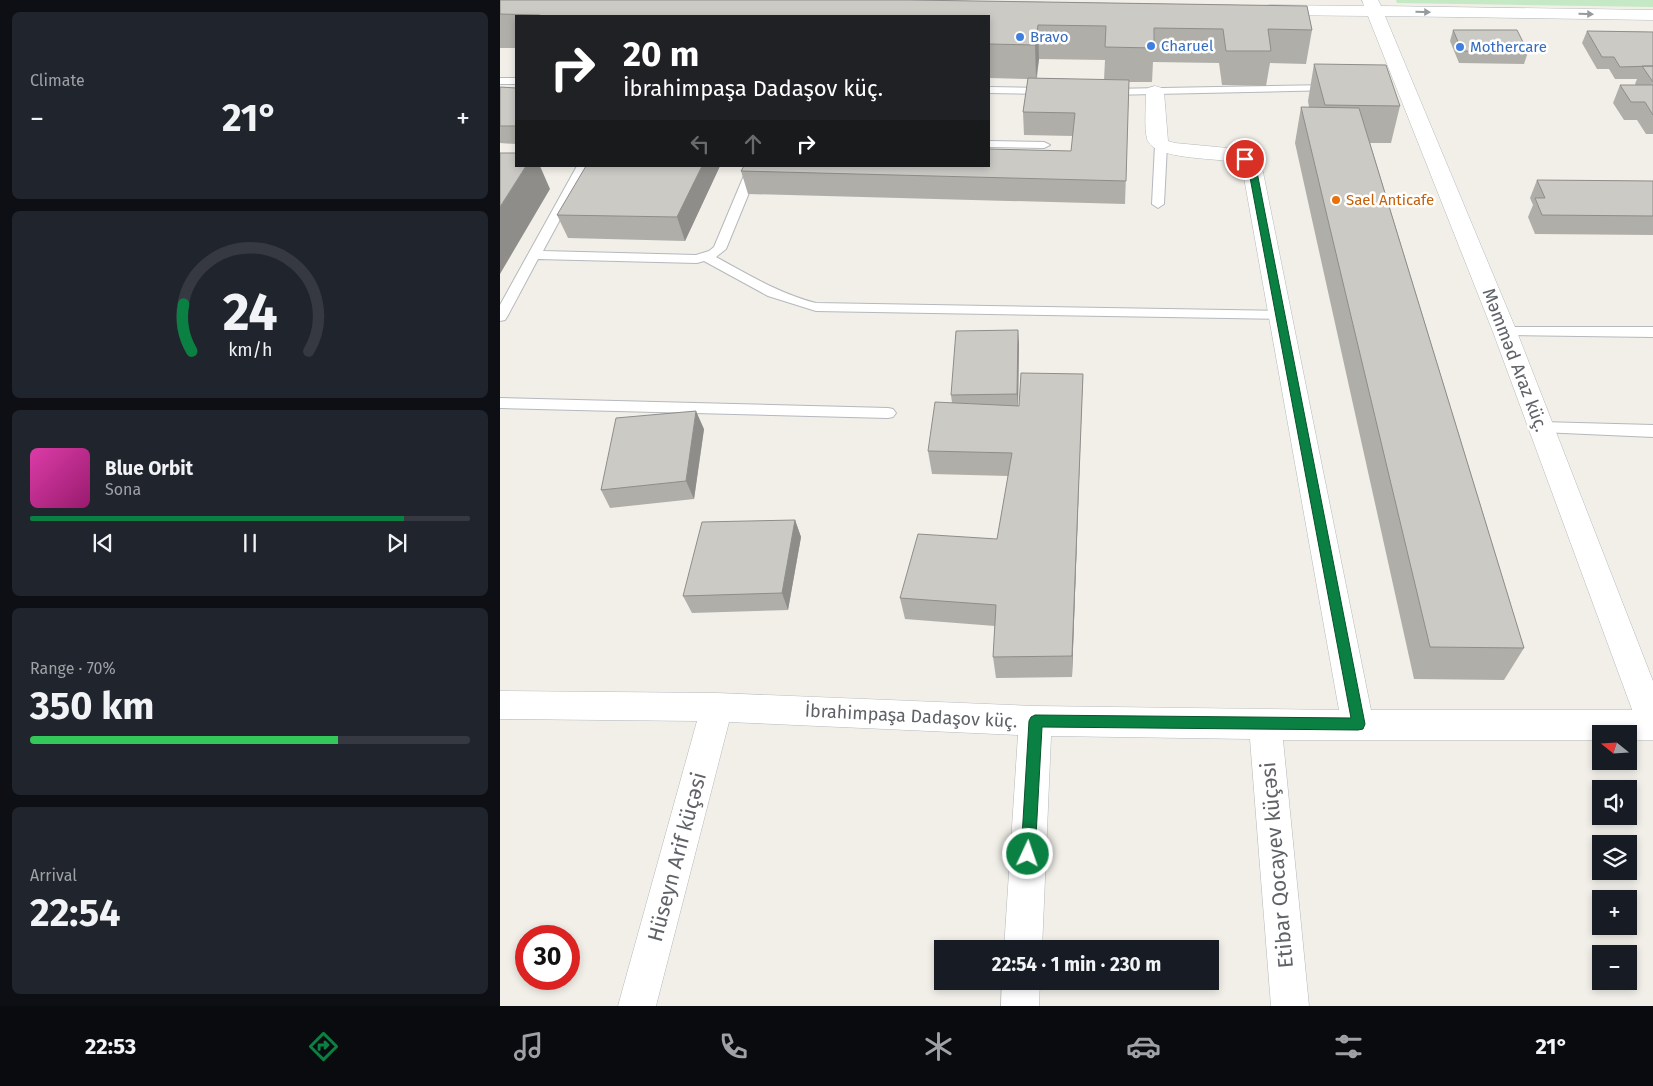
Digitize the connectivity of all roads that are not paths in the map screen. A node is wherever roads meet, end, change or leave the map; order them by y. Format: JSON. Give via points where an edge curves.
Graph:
{"nodes":[{"id":1,"x":1372,"y":6,"type":"edge"},
{"id":2,"x":1255,"y":9,"type":"edge"},
{"id":3,"x":1653,"y":15,"type":"edge"},
{"id":4,"x":500,"y":81,"type":"edge"},
{"id":5,"x":515,"y":81,"type":"edge"},
{"id":6,"x":1346,"y":88,"type":"edge"},
{"id":7,"x":990,"y":90,"type":"edge"},
{"id":8,"x":1057,"y":91,"type":"edge"},
{"id":9,"x":1096,"y":91,"type":"edge"},
{"id":10,"x":1155,"y":92,"type":"junction"},
{"id":11,"x":990,"y":144,"type":"edge"},
{"id":12,"x":1044,"y":145,"type":"dead end"},
{"id":13,"x":1161,"y":145,"type":"junction"},
{"id":14,"x":582,"y":167,"type":"edge"},
{"id":15,"x":754,"y":167,"type":"edge"},
{"id":16,"x":1158,"y":204,"type":"dead end"},
{"id":17,"x":534,"y":255,"type":"junction"},
{"id":18,"x":706,"y":257,"type":"junction"},
{"id":19,"x":1280,"y":315,"type":"junction"},
{"id":20,"x":500,"y":317,"type":"edge"},
{"id":21,"x":1504,"y":332,"type":"junction"},
{"id":22,"x":1653,"y":332,"type":"edge"},
{"id":23,"x":500,"y":403,"type":"edge"},
{"id":24,"x":888,"y":413,"type":"dead end"},
{"id":25,"x":1541,"y":427,"type":"junction"},
{"id":26,"x":1653,"y":431,"type":"edge"},
{"id":27,"x":500,"y":705,"type":"edge"},
{"id":28,"x":717,"y":707,"type":"junction"},
{"id":29,"x":1035,"y":721,"type":"junction"},
{"id":30,"x":1358,"y":724,"type":"junction"},
{"id":31,"x":1653,"y":724,"type":"edge"},
{"id":32,"x":1265,"y":725,"type":"junction"},
{"id":33,"x":1023,"y":940,"type":"edge"},
{"id":34,"x":1021,"y":990,"type":"edge"},
{"id":35,"x":637,"y":1006,"type":"edge"},
{"id":36,"x":1020,"y":1006,"type":"edge"},
{"id":37,"x":1290,"y":1006,"type":"edge"}],
"edges":[{"from":1,"to":2,"type":"street"},
{"from":1,"to":3,"type":"street","one_way":true},
{"from":1,"to":21,"type":"street","name":"Məmməd Araz küç.","via":[[1400,86]]},
{"from":4,"to":5,"type":"lane"},
{"from":6,"to":10,"type":"lane"},
{"from":7,"to":8,"type":"lane"},
{"from":9,"to":10,"type":"lane"},
{"from":10,"to":13,"type":"street","via":[[1157,139]]},
{"from":11,"to":12,"type":"lane"},
{"from":13,"to":16,"type":"lane"},
{"from":13,"to":19,"type":"street","via":[[1173,150],[1228,154],[1245,159],[1253,172]]},
{"from":14,"to":17,"type":"lane"},
{"from":15,"to":18,"type":"lane","via":[[723,244]]},
{"from":17,"to":18,"type":"lane"},
{"from":17,"to":20,"type":"lane"},
{"from":18,"to":19,"type":"lane","via":[[775,295],[816,307]]},
{"from":19,"to":30,"type":"street"},
{"from":21,"to":22,"type":"lane"},
{"from":21,"to":25,"type":"street","name":"Məmməd Araz küç."},
{"from":23,"to":24,"type":"lane"},
{"from":25,"to":26,"type":"lane"},
{"from":25,"to":31,"type":"street","name":"Məmməd Araz küç."},
{"from":27,"to":28,"type":"street","name":"İbrahimpaşa Dadaşov küç."},
{"from":28,"to":29,"type":"street","name":"İbrahimpaşa Dadaşov küç."},
{"from":28,"to":35,"type":"street","name":"Hüseyn Arif küçəsi"},
{"from":29,"to":32,"type":"street","name":"İbrahimpaşa Dadaşov küç."},
{"from":29,"to":33,"type":"street"},
{"from":30,"to":31,"type":"street","name":"İbrahimpaşa Dadaşov küç."},
{"from":30,"to":32,"type":"street","name":"İbrahimpaşa Dadaşov küç."},
{"from":32,"to":37,"type":"street","name":"Etibar Qocayev küçəsi"},
{"from":34,"to":36,"type":"street"}]}
